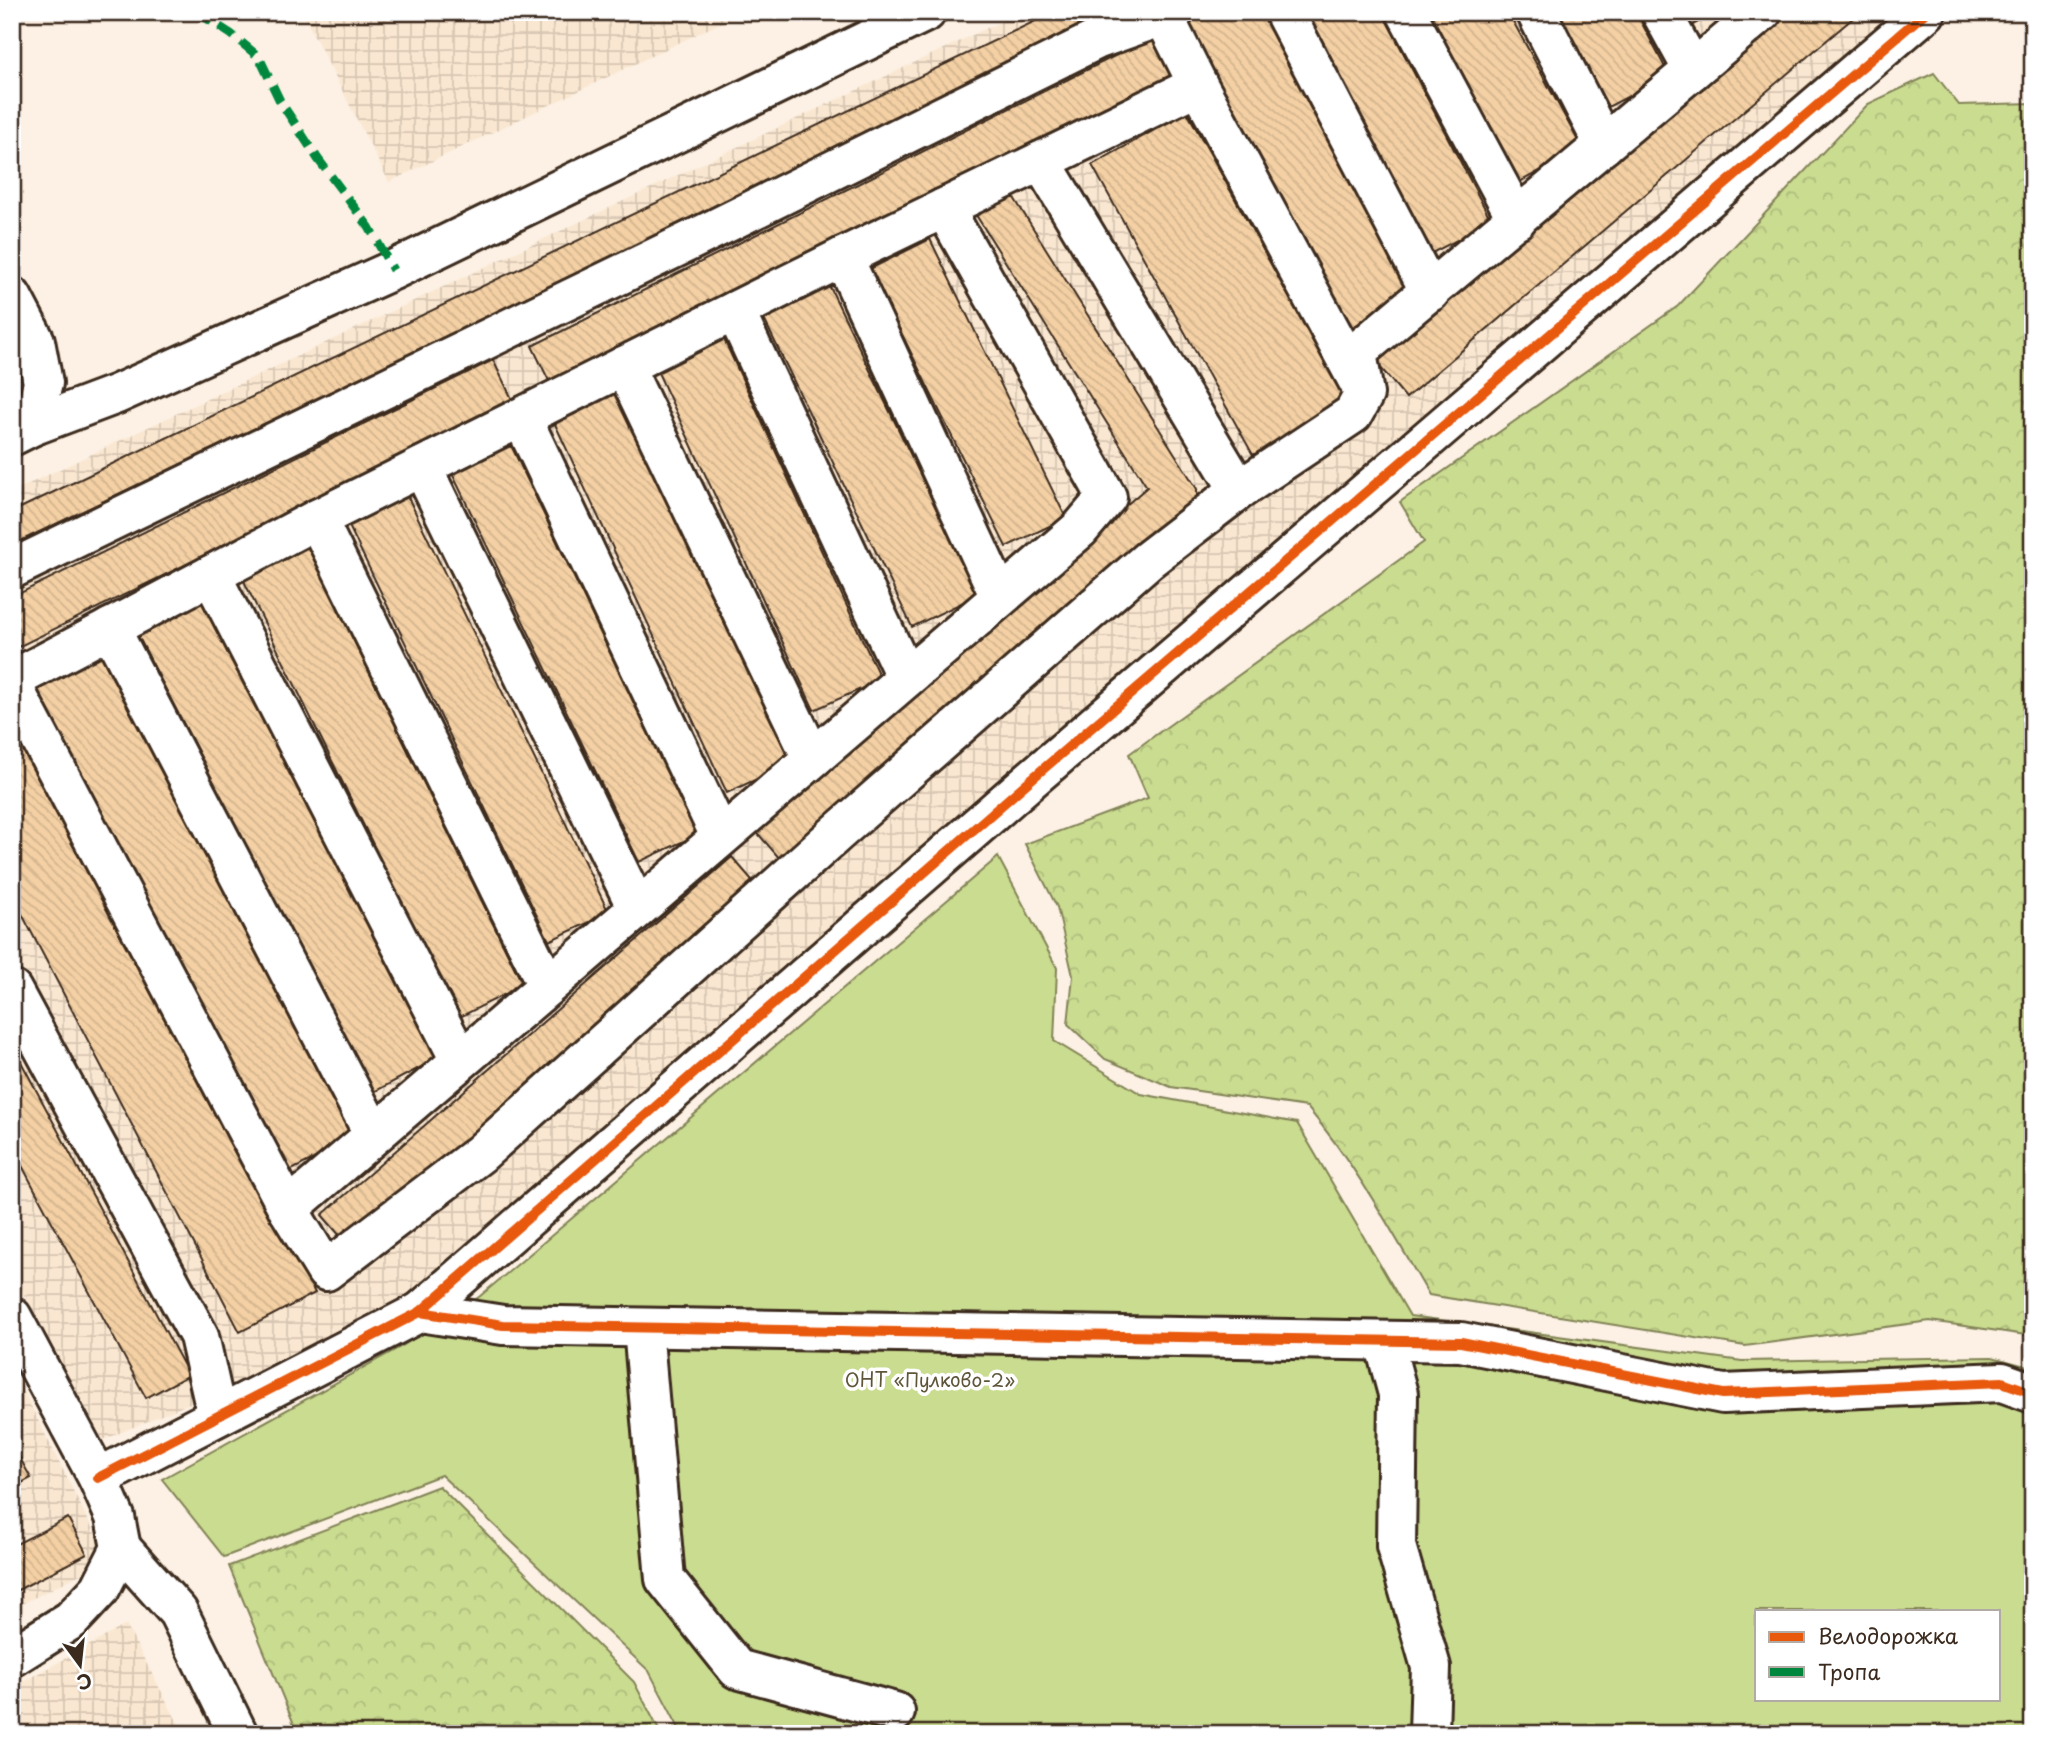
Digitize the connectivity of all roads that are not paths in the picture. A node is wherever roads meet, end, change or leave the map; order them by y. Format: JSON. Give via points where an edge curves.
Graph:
{"nodes":[{"id":1,"x":926,"y":12,"type":"edge"},
{"id":2,"x":1284,"y":12,"type":"edge"},
{"id":3,"x":1406,"y":12,"type":"edge"},
{"id":4,"x":1536,"y":12,"type":"edge"},
{"id":5,"x":1661,"y":12,"type":"edge"},
{"id":6,"x":1762,"y":12,"type":"edge"},
{"id":7,"x":1926,"y":12,"type":"edge"},
{"id":8,"x":1169,"y":15,"type":"edge"},
{"id":9,"x":1693,"y":70,"type":"junction"},
{"id":10,"x":1198,"y":85,"type":"junction"},
{"id":11,"x":1604,"y":145,"type":"junction"},
{"id":12,"x":1041,"y":160,"type":"junction"},
{"id":13,"x":944,"y":208,"type":"junction"},
{"id":14,"x":1517,"y":219,"type":"junction"},
{"id":15,"x":843,"y":257,"type":"junction"},
{"id":16,"x":1430,"y":292,"type":"junction"},
{"id":17,"x":12,"y":297,"type":"edge"},
{"id":18,"x":735,"y":311,"type":"junction"},
{"id":19,"x":624,"y":366,"type":"junction"},
{"id":20,"x":1364,"y":394,"type":"junction"},
{"id":21,"x":522,"y":418,"type":"junction"},
{"id":22,"x":22,"y":431,"type":"edge"},
{"id":23,"x":422,"y":467,"type":"junction"},
{"id":24,"x":1239,"y":490,"type":"junction"},
{"id":25,"x":317,"y":519,"type":"junction"},
{"id":26,"x":12,"y":569,"type":"edge"},
{"id":27,"x":211,"y":575,"type":"junction"},
{"id":28,"x":1000,"y":597,"type":"junction"},
{"id":29,"x":110,"y":628,"type":"junction"},
{"id":30,"x":906,"y":678,"type":"junction"},
{"id":31,"x":12,"y":682,"type":"edge"},
{"id":32,"x":812,"y":758,"type":"junction"},
{"id":33,"x":720,"y":836,"type":"junction"},
{"id":34,"x":637,"y":908,"type":"junction"},
{"id":35,"x":547,"y":985,"type":"junction"},
{"id":36,"x":12,"y":990,"type":"edge"},
{"id":37,"x":460,"y":1060,"type":"junction"},
{"id":38,"x":374,"y":1135,"type":"junction"},
{"id":39,"x":288,"y":1209,"type":"junction"},
{"id":40,"x":420,"y":1312,"type":"junction"},
{"id":41,"x":12,"y":1317,"type":"edge"},
{"id":42,"x":643,"y":1328,"type":"junction"},
{"id":43,"x":1384,"y":1342,"type":"junction"},
{"id":44,"x":2033,"y":1392,"type":"edge"},
{"id":45,"x":217,"y":1416,"type":"junction"},
{"id":46,"x":97,"y":1478,"type":"junction"},
{"id":47,"x":121,"y":1548,"type":"junction"},
{"id":48,"x":21,"y":1663,"type":"edge"},
{"id":49,"x":895,"y":1712,"type":"dead end"},
{"id":50,"x":238,"y":1734,"type":"edge"},
{"id":51,"x":1429,"y":1734,"type":"edge"}],
"edges":[{"from":1,"to":22,"type":"street","via":[[393,270],[117,394]]},
{"from":2,"to":16,"type":"street"},
{"from":3,"to":14,"type":"street"},
{"from":4,"to":11,"type":"street"},
{"from":5,"to":9,"type":"street"},
{"from":6,"to":9,"type":"street"},
{"from":7,"to":40,"type":"street","via":[[1028,782]]},
{"from":8,"to":10,"type":"street"},
{"from":8,"to":26,"type":"street","via":[[1098,39]]},
{"from":9,"to":11,"type":"street"},
{"from":10,"to":12,"type":"street"},
{"from":10,"to":20,"type":"street"},
{"from":11,"to":14,"type":"street"},
{"from":12,"to":13,"type":"street"},
{"from":12,"to":24,"type":"street"},
{"from":13,"to":15,"type":"street"},
{"from":13,"to":28,"type":"street","via":[[1107,497],[1080,529]]},
{"from":14,"to":16,"type":"street"},
{"from":15,"to":18,"type":"street"},
{"from":15,"to":28,"type":"street"},
{"from":16,"to":20,"type":"street","via":[[1357,352]]},
{"from":17,"to":22,"type":"street","via":[[35,341],[43,383]]},
{"from":18,"to":19,"type":"street"},
{"from":18,"to":30,"type":"street"},
{"from":19,"to":21,"type":"street"},
{"from":19,"to":32,"type":"street"},
{"from":20,"to":24,"type":"street","via":[[1353,414]]},
{"from":21,"to":23,"type":"street"},
{"from":21,"to":33,"type":"street"},
{"from":23,"to":25,"type":"street"},
{"from":23,"to":34,"type":"street"},
{"from":24,"to":39,"type":"street","via":[[1137,569],[480,1154],[326,1271]]},
{"from":25,"to":27,"type":"street"},
{"from":25,"to":35,"type":"street"},
{"from":27,"to":29,"type":"street"},
{"from":27,"to":37,"type":"street"},
{"from":28,"to":30,"type":"street"},
{"from":29,"to":31,"type":"street"},
{"from":29,"to":38,"type":"street"},
{"from":30,"to":32,"type":"street"},
{"from":31,"to":39,"type":"street"},
{"from":32,"to":33,"type":"street"},
{"from":33,"to":34,"type":"street"},
{"from":34,"to":35,"type":"street"},
{"from":35,"to":37,"type":"street"},
{"from":36,"to":45,"type":"street","via":[[199,1336]]},
{"from":37,"to":38,"type":"street"},
{"from":38,"to":39,"type":"street"},
{"from":40,"to":42,"type":"street","via":[[503,1325]]},
{"from":40,"to":45,"type":"street"},
{"from":41,"to":46,"type":"street"},
{"from":42,"to":43,"type":"street"},
{"from":42,"to":49,"type":"street","via":[[665,1578],[737,1669]]},
{"from":43,"to":44,"type":"street","via":[[1461,1342],[1723,1394],[2001,1382]]},
{"from":43,"to":51,"type":"street","via":[[1398,1394],[1396,1546],[1430,1667]]},
{"from":45,"to":46,"type":"street"},
{"from":46,"to":47,"type":"street","via":[[115,1517]]},
{"from":47,"to":48,"type":"street","via":[[100,1589]]},
{"from":47,"to":50,"type":"street","via":[[178,1612]]}]}
